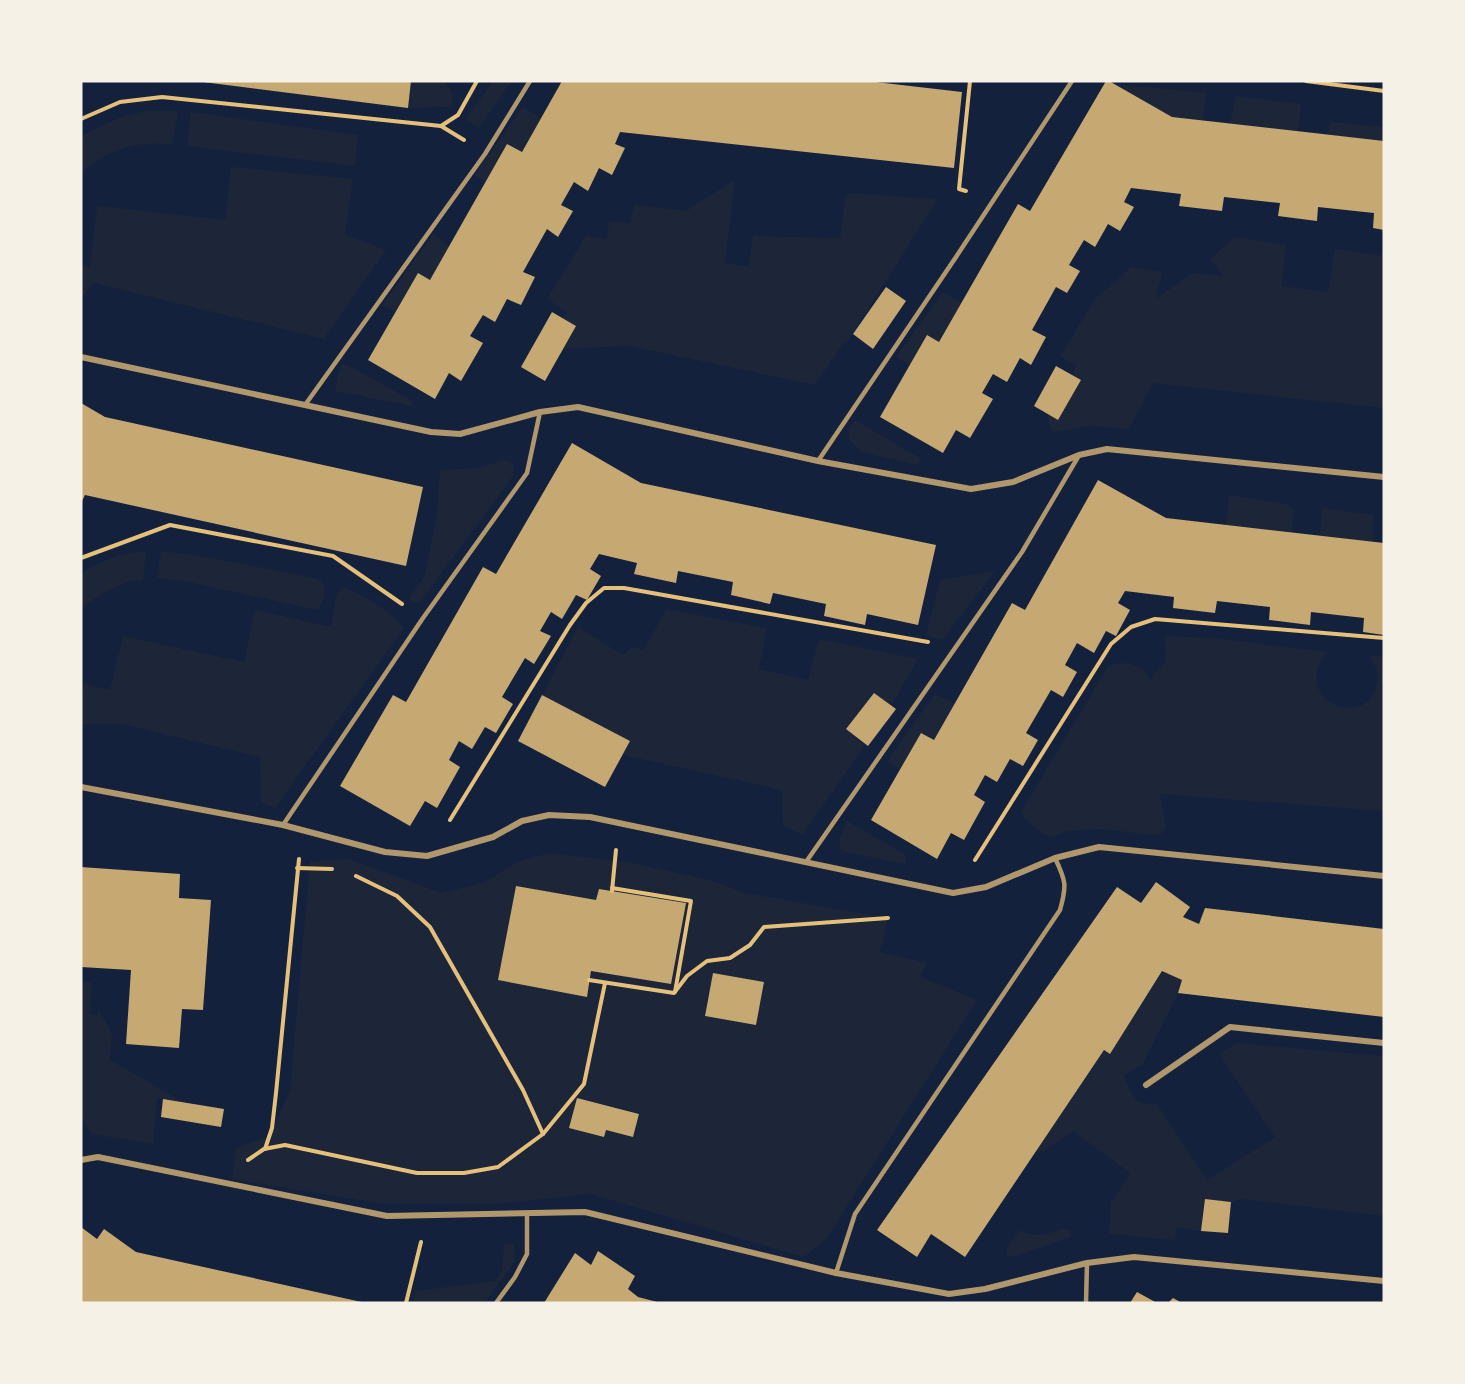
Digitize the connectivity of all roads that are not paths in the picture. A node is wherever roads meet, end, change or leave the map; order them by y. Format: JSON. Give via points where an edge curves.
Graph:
{"nodes":[{"id":1,"x":530,"y":81,"type":"edge"},
{"id":2,"x":1072,"y":81,"type":"edge"},
{"id":3,"x":81,"y":357,"type":"edge"},
{"id":4,"x":305,"y":405,"type":"junction"},
{"id":5,"x":540,"y":412,"type":"junction"},
{"id":6,"x":1078,"y":457,"type":"junction"},
{"id":7,"x":818,"y":461,"type":"junction"},
{"id":8,"x":1384,"y":477,"type":"edge"},
{"id":9,"x":81,"y":787,"type":"edge"},
{"id":10,"x":283,"y":825,"type":"junction"},
{"id":11,"x":1055,"y":858,"type":"junction"},
{"id":12,"x":806,"y":862,"type":"junction"},
{"id":13,"x":1384,"y":876,"type":"edge"},
{"id":14,"x":1384,"y":1042,"type":"edge"},
{"id":15,"x":1146,"y":1085,"type":"dead end"},
{"id":16,"x":81,"y":1161,"type":"edge"},
{"id":17,"x":527,"y":1214,"type":"junction"},
{"id":18,"x":1087,"y":1263,"type":"junction"},
{"id":19,"x":836,"y":1273,"type":"junction"},
{"id":20,"x":1384,"y":1281,"type":"edge"},
{"id":21,"x":496,"y":1303,"type":"edge"},
{"id":22,"x":1086,"y":1303,"type":"edge"}],
"edges":[{"from":1,"to":4,"type":"lane","via":[[485,154]]},
{"from":2,"to":7,"type":"lane"},
{"from":3,"to":4,"type":"street"},
{"from":4,"to":5,"type":"street","via":[[431,432],[460,434]]},
{"from":5,"to":7,"type":"street","via":[[578,407]]},
{"from":5,"to":10,"type":"lane","via":[[528,473],[423,618]]},
{"from":6,"to":7,"type":"street","via":[[1013,483],[971,489]]},
{"from":6,"to":8,"type":"street","via":[[1107,449]]},
{"from":6,"to":12,"type":"lane","via":[[1022,552]]},
{"from":9,"to":10,"type":"street"},
{"from":10,"to":12,"type":"street","via":[[384,852],[427,856],[493,837],[522,821],[549,815],[591,817]]},
{"from":11,"to":12,"type":"street","via":[[986,887],[953,893]]},
{"from":11,"to":13,"type":"street","via":[[1099,847]]},
{"from":11,"to":19,"type":"lane","via":[[1066,889],[1060,910],[855,1214]]},
{"from":14,"to":15,"type":"street","via":[[1230,1027]]},
{"from":16,"to":17,"type":"street","via":[[98,1157],[387,1216]]},
{"from":17,"to":19,"type":"street","via":[[585,1212]]},
{"from":17,"to":21,"type":"lane","via":[[527,1254]]},
{"from":18,"to":19,"type":"street","via":[[985,1289],[949,1294]]},
{"from":18,"to":20,"type":"street","via":[[1134,1257]]},
{"from":18,"to":22,"type":"lane"}]}
